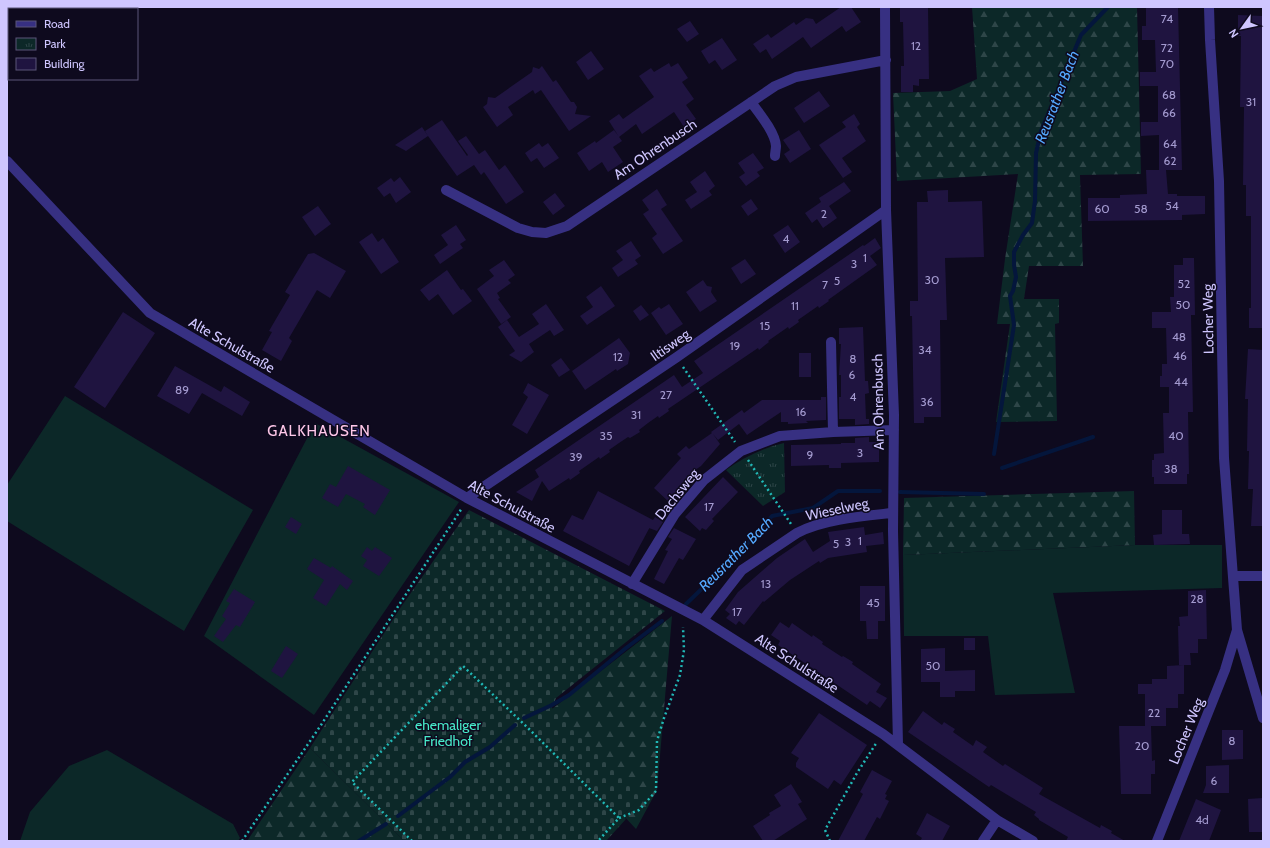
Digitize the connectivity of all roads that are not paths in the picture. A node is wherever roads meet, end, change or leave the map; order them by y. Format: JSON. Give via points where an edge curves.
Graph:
{"nodes":[{"id":1,"x":885,"y":7,"type":"edge"},
{"id":2,"x":1210,"y":7,"type":"edge"},
{"id":3,"x":886,"y":60,"type":"junction"},
{"id":4,"x":751,"y":102,"type":"junction"},
{"id":5,"x":774,"y":156,"type":"dead end"},
{"id":6,"x":7,"y":161,"type":"edge"},
{"id":7,"x":446,"y":190,"type":"dead end"},
{"id":8,"x":886,"y":210,"type":"junction"},
{"id":9,"x":831,"y":342,"type":"dead end"},
{"id":10,"x":894,"y":430,"type":"junction"},
{"id":11,"x":833,"y":432,"type":"junction"},
{"id":12,"x":467,"y":498,"type":"junction"},
{"id":13,"x":892,"y":513,"type":"junction"},
{"id":14,"x":1233,"y":576,"type":"junction"},
{"id":15,"x":1263,"y":576,"type":"edge"},
{"id":16,"x":632,"y":584,"type":"junction"},
{"id":17,"x":703,"y":620,"type":"junction"},
{"id":18,"x":1237,"y":630,"type":"junction"},
{"id":19,"x":1263,"y":718,"type":"edge"},
{"id":20,"x":898,"y":744,"type":"junction"},
{"id":21,"x":998,"y":820,"type":"junction"},
{"id":22,"x":983,"y":841,"type":"edge"},
{"id":23,"x":1033,"y":841,"type":"edge"},
{"id":24,"x":1157,"y":841,"type":"edge"}],
"edges":[{"from":1,"to":3,"type":"street","name":"Am Ohrenbusch"},
{"from":2,"to":14,"type":"street","name":"Locher Weg","via":[[1219,181],[1224,458]]},
{"from":3,"to":4,"type":"street","name":"Am Ohrenbusch","via":[[796,77],[775,86]]},
{"from":3,"to":8,"type":"street","name":"Am Ohrenbusch"},
{"from":4,"to":5,"type":"street","via":[[775,140]]},
{"from":4,"to":7,"type":"street","name":"Am Ohrenbusch","via":[[567,226],[546,233],[518,228]]},
{"from":6,"to":12,"type":"street","name":"Alte Schulstraße","via":[[150,312]]},
{"from":8,"to":10,"type":"street","name":"Am Ohrenbusch"},
{"from":8,"to":12,"type":"street","name":"Iltisweg","via":[[677,357]]},
{"from":9,"to":11,"type":"street"},
{"from":10,"to":11,"type":"street","name":"Dachsweg"},
{"from":10,"to":13,"type":"street","name":"Am Ohrenbusch"},
{"from":11,"to":16,"type":"street","name":"Dachsweg","via":[[780,436],[741,451],[704,480],[675,514]]},
{"from":12,"to":16,"type":"street","name":"Alte Schulstraße"},
{"from":13,"to":17,"type":"street","name":"Wieselweg","via":[[855,516],[797,532],[742,570]]},
{"from":13,"to":20,"type":"street","name":"Am Ohrenbusch"},
{"from":14,"to":15,"type":"street"},
{"from":14,"to":18,"type":"street","name":"Locher Weg"},
{"from":16,"to":17,"type":"street","name":"Alte Schulstraße"},
{"from":17,"to":20,"type":"street","name":"Alte Schulstraße"},
{"from":18,"to":19,"type":"street","name":"Locher Weg"},
{"from":18,"to":24,"type":"street","name":"Locher Weg","via":[[1225,670]]},
{"from":20,"to":21,"type":"street","name":"Alte Schulstraße"},
{"from":21,"to":22,"type":"street"},
{"from":21,"to":23,"type":"street","name":"Alte Schulstraße"}]}
